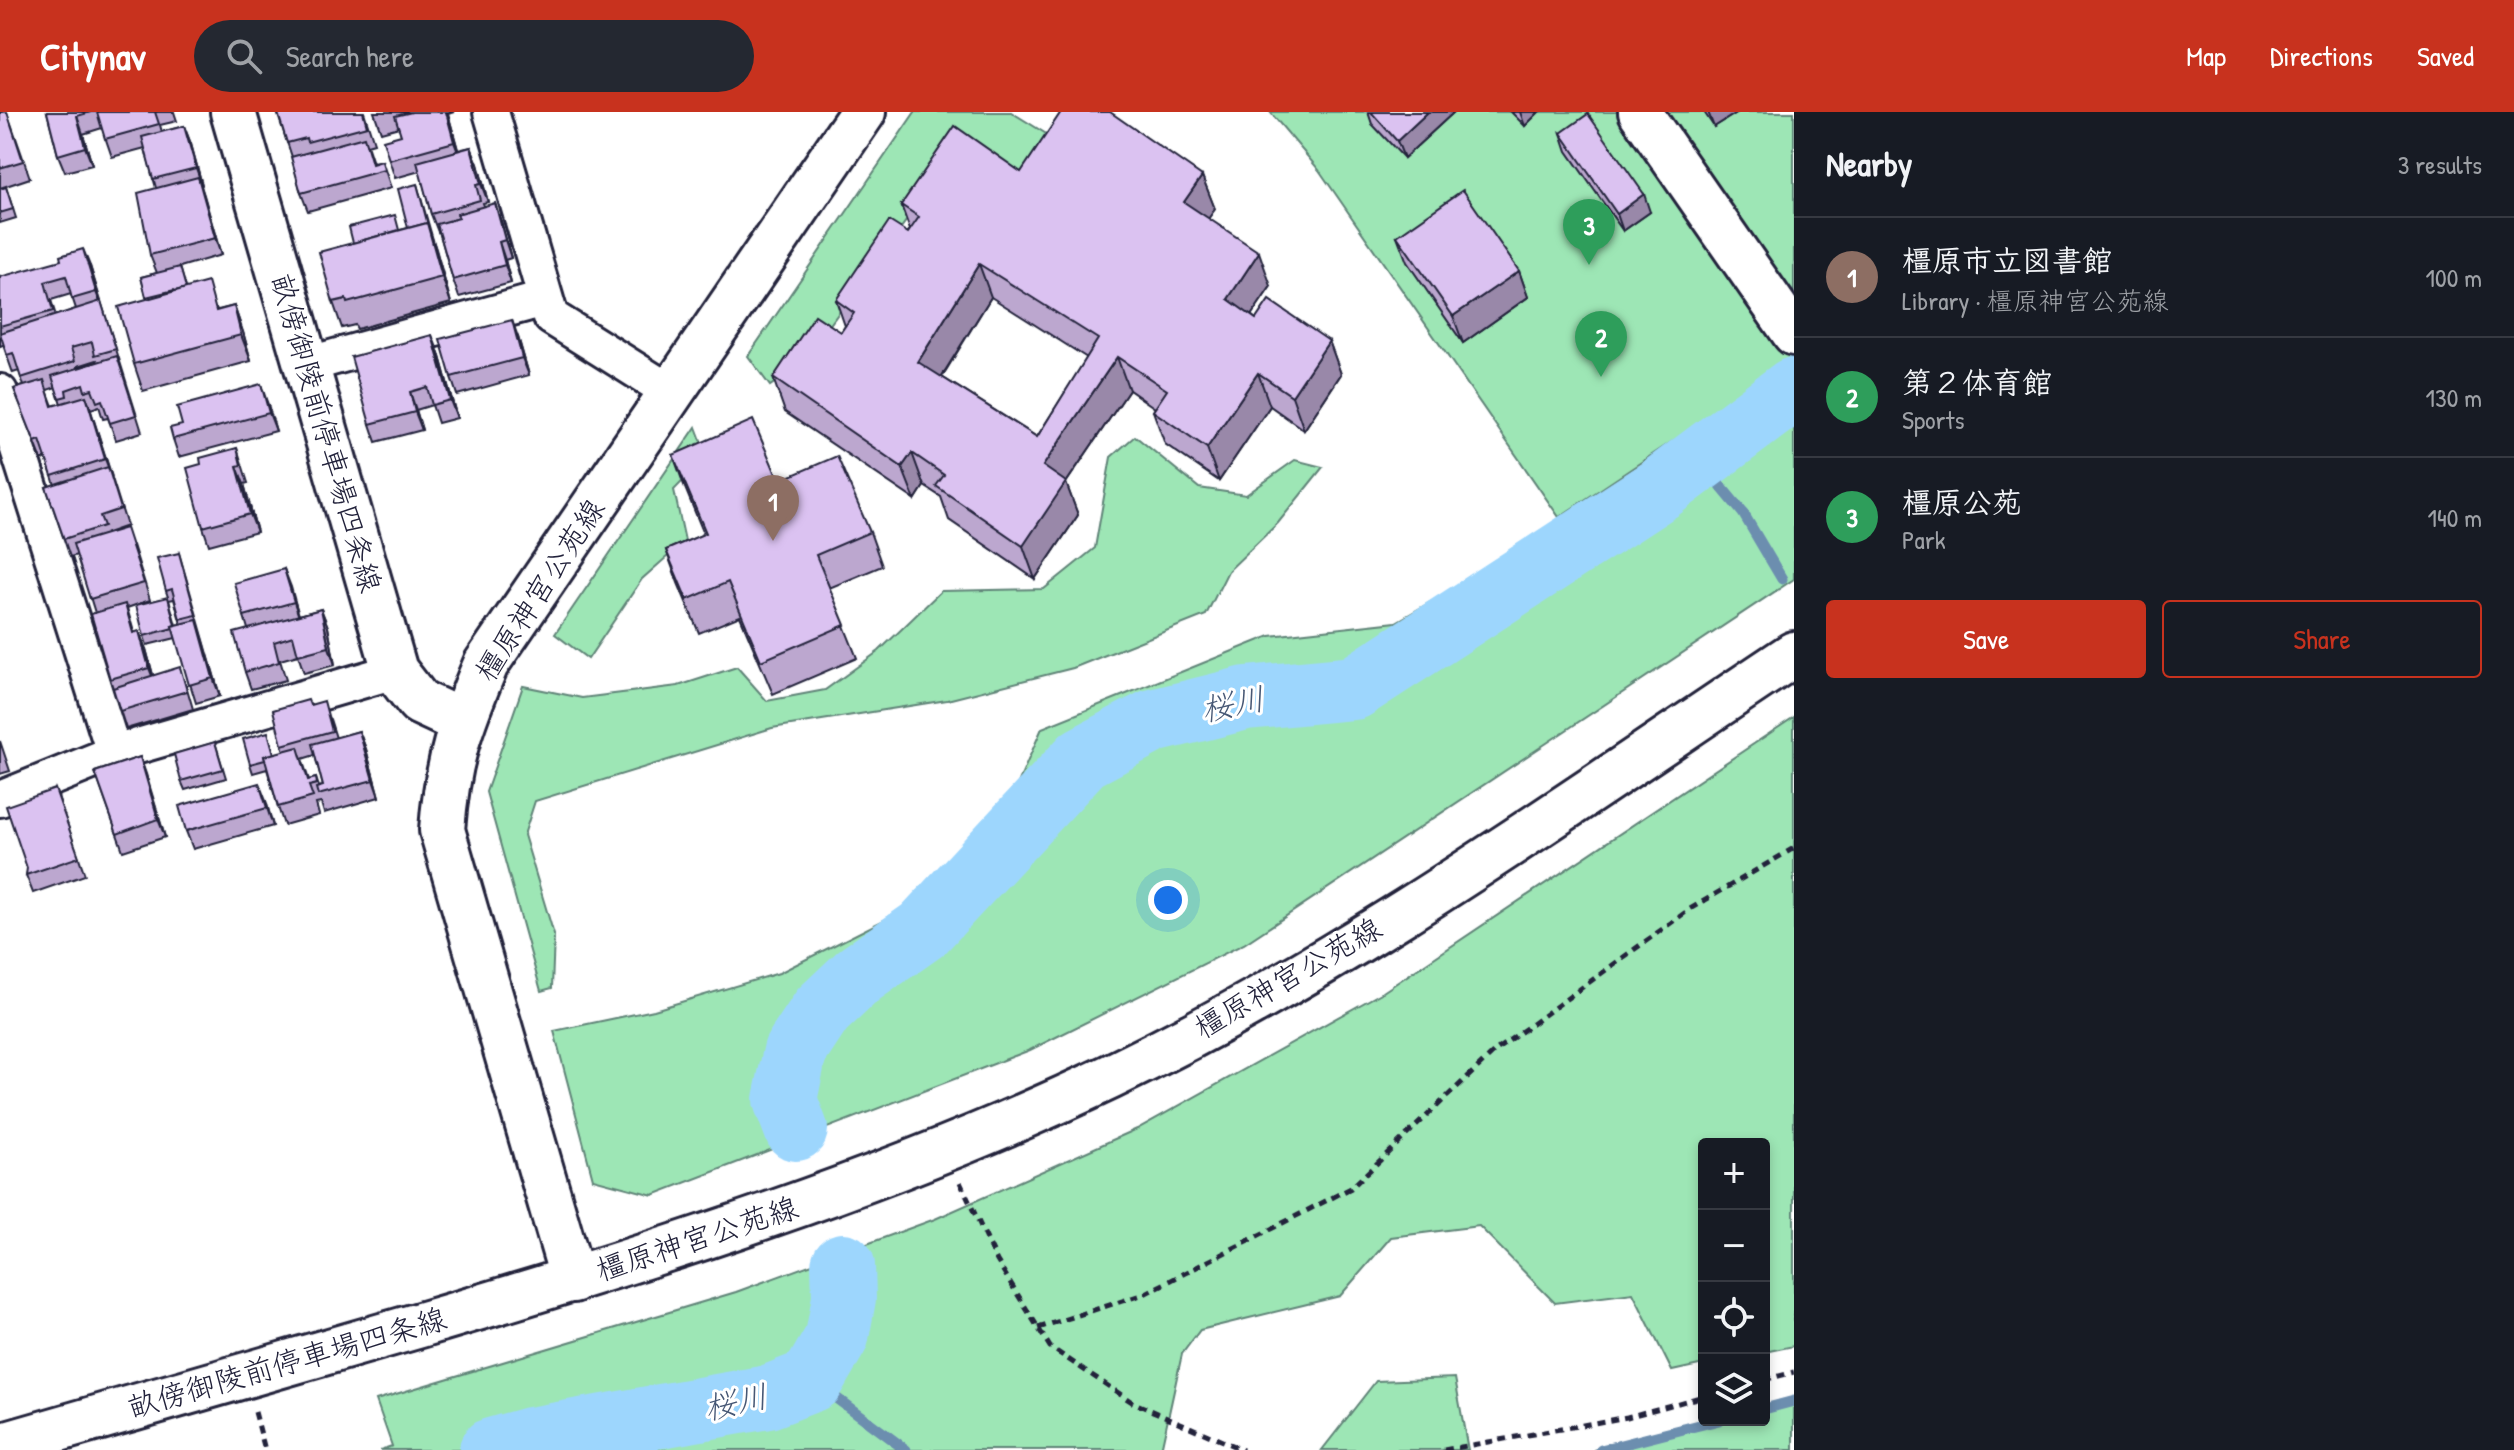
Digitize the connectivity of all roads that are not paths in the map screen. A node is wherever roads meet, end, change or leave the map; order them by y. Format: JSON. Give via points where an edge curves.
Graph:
{"nodes":[{"id":1,"x":233,"y":112,"type":"edge"},
{"id":2,"x":491,"y":112,"type":"edge"},
{"id":3,"x":863,"y":112,"type":"edge"},
{"id":4,"x":1640,"y":112,"type":"edge"},
{"id":5,"x":544,"y":299,"type":"junction"},
{"id":6,"x":1794,"y":334,"type":"edge"},
{"id":7,"x":306,"y":365,"type":"junction"},
{"id":8,"x":0,"y":392,"type":"edge"},
{"id":9,"x":672,"y":393,"type":"junction"},
{"id":10,"x":5,"y":429,"type":"edge"},
{"id":11,"x":1794,"y":654,"type":"edge"},
{"id":12,"x":395,"y":671,"type":"junction"},
{"id":13,"x":462,"y":722,"type":"junction"},
{"id":14,"x":114,"y":753,"type":"junction"},
{"id":15,"x":0,"y":799,"type":"edge"},
{"id":16,"x":573,"y":1280,"type":"junction"},
{"id":17,"x":0,"y":1446,"type":"edge"}],
"edges":[{"from":1,"to":7,"type":"main road","name":"畝傍御陵前停車場四条線"},
{"from":2,"to":5,"type":"street"},
{"from":3,"to":9,"type":"main road","name":"橿原神宮公苑線"},
{"from":4,"to":6,"type":"street"},
{"from":5,"to":7,"type":"street"},
{"from":5,"to":9,"type":"street","via":[[551,317]]},
{"from":7,"to":12,"type":"main road","name":"畝傍御陵前停車場四条線"},
{"from":8,"to":10,"type":"street"},
{"from":9,"to":13,"type":"main road","name":"橿原神宮公苑線","via":[[486,664]]},
{"from":10,"to":14,"type":"street"},
{"from":11,"to":16,"type":"main road","name":"橿原神宮公苑線","via":[[1547,821],[1369,933],[1110,1077],[851,1187]]},
{"from":12,"to":13,"type":"main road","name":"畝傍御陵前停車場四条線","via":[[419,702]]},
{"from":12,"to":14,"type":"street"},
{"from":13,"to":16,"type":"main road","name":"橿原神宮公苑線","via":[[446,775],[442,830]]},
{"from":14,"to":15,"type":"street"},
{"from":16,"to":17,"type":"main road","name":"畝傍御陵前停車場四条線"}]}
